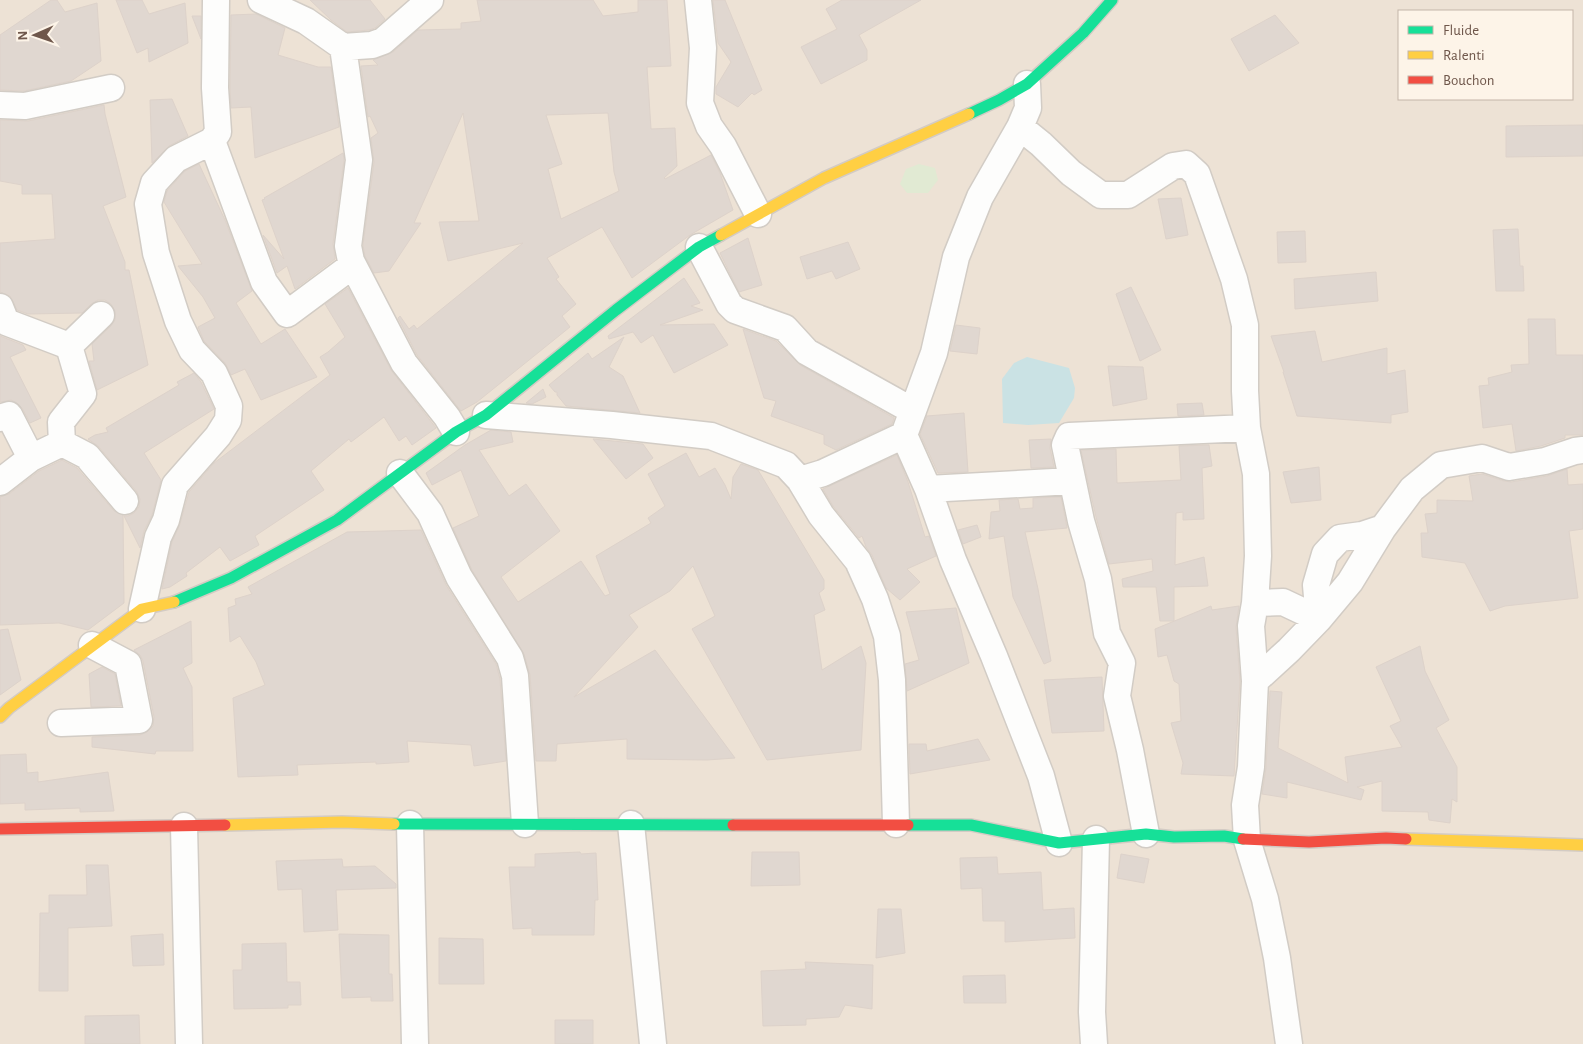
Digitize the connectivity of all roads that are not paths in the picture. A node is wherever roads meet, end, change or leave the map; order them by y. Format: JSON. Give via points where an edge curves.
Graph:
{"nodes":[{"id":1,"x":216,"y":0,"type":"edge"},
{"id":2,"x":261,"y":0,"type":"edge"},
{"id":3,"x":430,"y":0,"type":"edge"},
{"id":4,"x":698,"y":0,"type":"edge"},
{"id":5,"x":1112,"y":0,"type":"edge"},
{"id":6,"x":343,"y":47,"type":"junction"},
{"id":7,"x":1027,"y":84,"type":"junction"},
{"id":8,"x":111,"y":88,"type":"dead end"},
{"id":9,"x":0,"y":105,"type":"edge"},
{"id":10,"x":1020,"y":127,"type":"junction"},
{"id":11,"x":212,"y":141,"type":"junction"},
{"id":12,"x":758,"y":214,"type":"junction"},
{"id":13,"x":699,"y":247,"type":"junction"},
{"id":14,"x":353,"y":265,"type":"junction"},
{"id":15,"x":0,"y":307,"type":"edge"},
{"id":16,"x":102,"y":315,"type":"dead end"},
{"id":17,"x":69,"y":346,"type":"junction"},
{"id":18,"x":486,"y":416,"type":"junction"},
{"id":19,"x":0,"y":418,"type":"edge"},
{"id":20,"x":908,"y":423,"type":"junction"},
{"id":21,"x":1248,"y":428,"type":"junction"},
{"id":22,"x":456,"y":432,"type":"junction"},
{"id":23,"x":62,"y":443,"type":"junction"},
{"id":24,"x":1583,"y":450,"type":"edge"},
{"id":25,"x":31,"y":458,"type":"junction"},
{"id":26,"x":400,"y":472,"type":"junction"},
{"id":27,"x":800,"y":480,"type":"junction"},
{"id":28,"x":1072,"y":481,"type":"junction"},
{"id":29,"x":0,"y":482,"type":"edge"},
{"id":30,"x":928,"y":489,"type":"junction"},
{"id":31,"x":125,"y":501,"type":"dead end"},
{"id":32,"x":1383,"y":528,"type":"junction"},
{"id":33,"x":1255,"y":603,"type":"junction"},
{"id":34,"x":142,"y":610,"type":"junction"},
{"id":35,"x":1319,"y":619,"type":"junction"},
{"id":36,"x":92,"y":645,"type":"junction"},
{"id":37,"x":1255,"y":680,"type":"junction"},
{"id":38,"x":0,"y":717,"type":"edge"},
{"id":39,"x":61,"y":723,"type":"dead end"},
{"id":40,"x":410,"y":824,"type":"junction"},
{"id":41,"x":524,"y":824,"type":"junction"},
{"id":42,"x":630,"y":824,"type":"junction"},
{"id":43,"x":896,"y":824,"type":"junction"},
{"id":44,"x":184,"y":826,"type":"junction"},
{"id":45,"x":0,"y":828,"type":"edge"},
{"id":46,"x":1146,"y":834,"type":"junction"},
{"id":47,"x":1096,"y":839,"type":"junction"},
{"id":48,"x":1247,"y":840,"type":"junction"},
{"id":49,"x":1059,"y":843,"type":"junction"},
{"id":50,"x":1583,"y":845,"type":"edge"},
{"id":51,"x":189,"y":1044,"type":"edge"},
{"id":52,"x":415,"y":1044,"type":"edge"},
{"id":53,"x":653,"y":1044,"type":"edge"},
{"id":54,"x":1094,"y":1044,"type":"edge"},
{"id":55,"x":1289,"y":1044,"type":"edge"}],
"edges":[{"from":1,"to":11,"type":"street","via":[[214,88],[218,132]]},
{"from":2,"to":6,"type":"street","via":[[306,21]]},
{"from":3,"to":6,"type":"street","via":[[382,41]]},
{"from":4,"to":12,"type":"street","via":[[703,48],[700,103],[709,126],[723,146]]},
{"from":5,"to":7,"type":"street","via":[[1083,33]]},
{"from":6,"to":14,"type":"street","via":[[359,160],[348,246]]},
{"from":7,"to":10,"type":"street","via":[[1028,108]]},
{"from":7,"to":12,"type":"street","via":[[1000,100],[824,178]]},
{"from":8,"to":9,"type":"street","via":[[25,106]]},
{"from":10,"to":20,"type":"street","via":[[980,197],[956,257],[934,353]]},
{"from":10,"to":21,"type":"street","via":[[1101,195],[1128,195],[1173,166],[1186,164],[1197,174],[1234,279],[1245,326]]},
{"from":11,"to":14,"type":"street","via":[[264,282],[287,314]]},
{"from":11,"to":34,"type":"street","via":[[176,159],[154,184],[148,204],[156,253],[178,320],[192,350],[214,373],[228,406],[228,420],[175,485],[158,537]]},
{"from":12,"to":13,"type":"street"},
{"from":13,"to":18,"type":"street"},
{"from":13,"to":20,"type":"street","via":[[728,304],[735,310],[785,328],[807,352]]},
{"from":14,"to":22,"type":"street","via":[[404,363]]},
{"from":15,"to":17,"type":"street","via":[[6,322]]},
{"from":16,"to":17,"type":"street"},
{"from":17,"to":23,"type":"street","via":[[83,394],[61,422]]},
{"from":18,"to":22,"type":"street"},
{"from":18,"to":27,"type":"street","via":[[711,436],[786,465]]},
{"from":19,"to":25,"type":"street","via":[[9,415]]},
{"from":20,"to":27,"type":"street","via":[[823,473]]},
{"from":20,"to":30,"type":"street"},
{"from":21,"to":28,"type":"street","via":[[1070,436],[1066,445]]},
{"from":21,"to":33,"type":"street","via":[[1256,474],[1258,556]]},
{"from":22,"to":26,"type":"street"},
{"from":23,"to":25,"type":"street"},
{"from":23,"to":31,"type":"street","via":[[87,456]]},
{"from":24,"to":32,"type":"street","via":[[1509,467],[1482,458],[1440,465],[1412,489]]},
{"from":25,"to":29,"type":"street"},
{"from":26,"to":34,"type":"street","via":[[337,520],[257,565],[178,601]]},
{"from":26,"to":41,"type":"street","via":[[430,513],[458,577],[510,658]]},
{"from":27,"to":43,"type":"street","via":[[821,515],[858,561],[887,636],[893,690]]},
{"from":28,"to":30,"type":"street"},
{"from":28,"to":46,"type":"street","via":[[1098,579],[1107,633],[1122,663],[1117,696]]},
{"from":30,"to":49,"type":"street","via":[[953,560],[1041,776]]},
{"from":32,"to":35,"type":"street","via":[[1350,582]]},
{"from":32,"to":35,"type":"street","via":[[1340,538],[1325,554],[1316,585]]},
{"from":33,"to":35,"type":"street","via":[[1283,602]]},
{"from":33,"to":37,"type":"street","via":[[1251,626]]},
{"from":34,"to":36,"type":"street"},
{"from":35,"to":37,"type":"street"},
{"from":36,"to":38,"type":"street"},
{"from":36,"to":39,"type":"street","via":[[128,664],[139,720]]},
{"from":37,"to":48,"type":"street","via":[[1251,767],[1245,805]]},
{"from":40,"to":41,"type":"street"},
{"from":40,"to":44,"type":"street","via":[[342,822]]},
{"from":40,"to":52,"type":"street"},
{"from":41,"to":42,"type":"street"},
{"from":42,"to":43,"type":"street"},
{"from":42,"to":53,"type":"street"},
{"from":43,"to":49,"type":"street","via":[[971,825]]},
{"from":44,"to":45,"type":"street"},
{"from":44,"to":51,"type":"street"},
{"from":46,"to":47,"type":"street"},
{"from":46,"to":48,"type":"street","via":[[1224,836]]},
{"from":47,"to":49,"type":"street"},
{"from":47,"to":54,"type":"street"},
{"from":48,"to":50,"type":"street","via":[[1309,842],[1386,838]]},
{"from":48,"to":55,"type":"street","via":[[1265,899]]}]}
